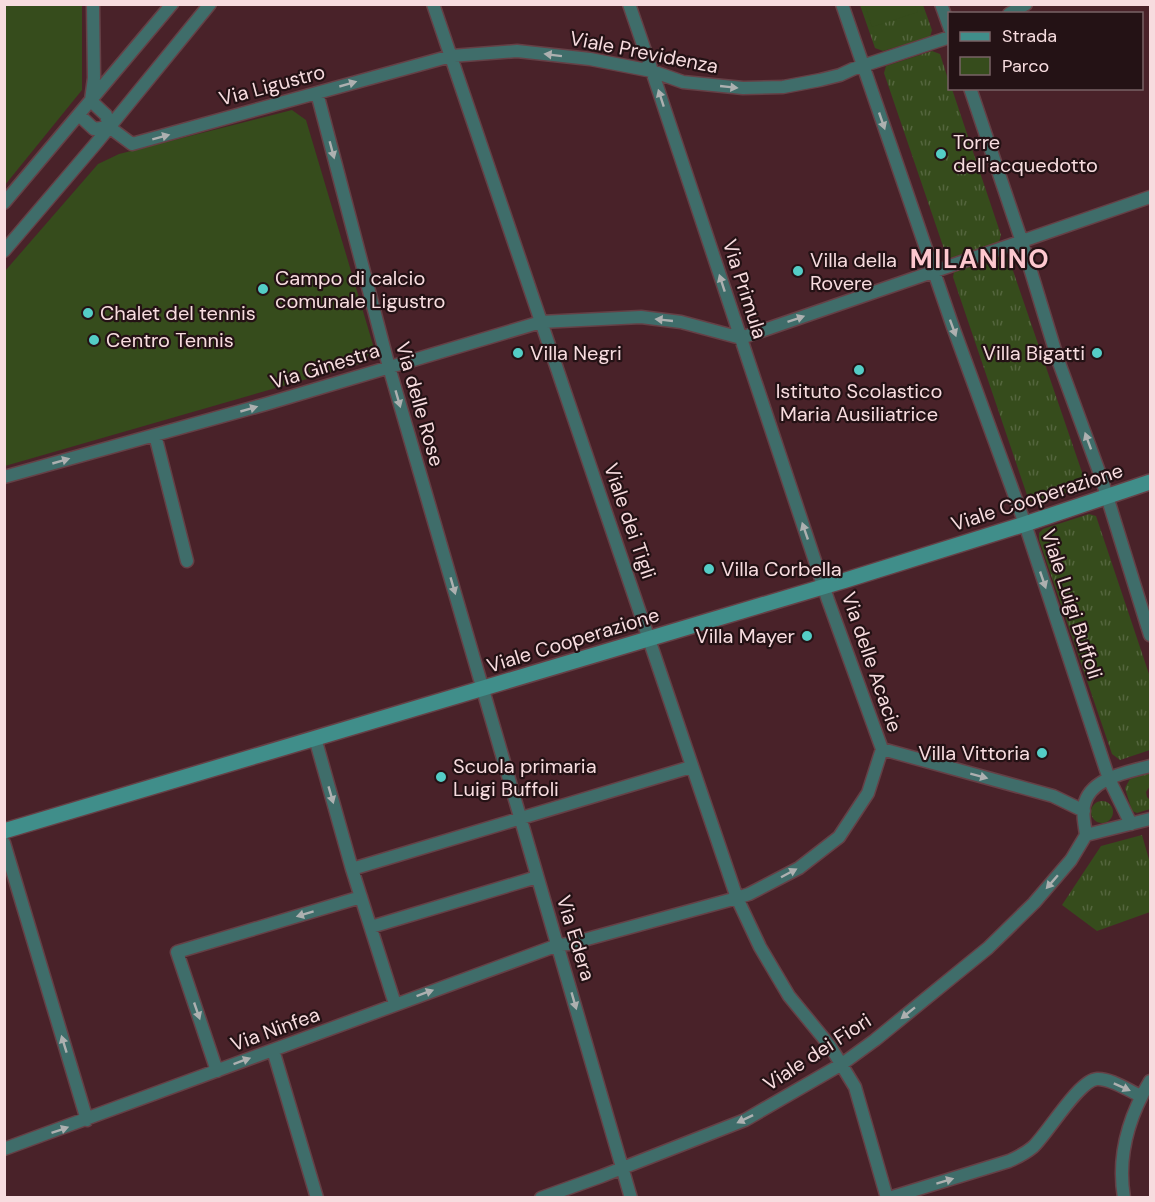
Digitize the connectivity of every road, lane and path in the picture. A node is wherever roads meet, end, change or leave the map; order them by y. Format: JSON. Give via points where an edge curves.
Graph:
{"nodes":[{"id":1,"x":93,"y":4,"type":"edge"},
{"id":2,"x":172,"y":4,"type":"edge"},
{"id":3,"x":210,"y":4,"type":"edge"},
{"id":4,"x":433,"y":4,"type":"edge"},
{"id":5,"x":628,"y":4,"type":"edge"},
{"id":6,"x":842,"y":4,"type":"edge"},
{"id":7,"x":942,"y":4,"type":"edge"},
{"id":8,"x":1026,"y":4,"type":"edge"},
{"id":9,"x":1012,"y":12,"type":"edge"},
{"id":10,"x":948,"y":23,"type":"edge"},
{"id":11,"x":948,"y":38,"type":"edge"},
{"id":12,"x":451,"y":56,"type":"junction"},
{"id":13,"x":863,"y":66,"type":"junction"},
{"id":14,"x":652,"y":70,"type":"junction"},
{"id":15,"x":971,"y":90,"type":"edge"},
{"id":16,"x":317,"y":93,"type":"junction"},
{"id":17,"x":91,"y":101,"type":"junction"},
{"id":18,"x":79,"y":115,"type":"junction"},
{"id":19,"x":109,"y":127,"type":"junction"},
{"id":20,"x":1150,"y":197,"type":"edge"},
{"id":21,"x":4,"y":203,"type":"edge"},
{"id":22,"x":1022,"y":242,"type":"junction"},
{"id":23,"x":4,"y":251,"type":"edge"},
{"id":24,"x":934,"y":273,"type":"junction"},
{"id":25,"x":541,"y":322,"type":"junction"},
{"id":26,"x":741,"y":338,"type":"junction"},
{"id":27,"x":389,"y":367,"type":"junction"},
{"id":28,"x":155,"y":435,"type":"junction"},
{"id":29,"x":4,"y":477,"type":"edge"},
{"id":30,"x":1150,"y":482,"type":"edge"},
{"id":31,"x":1107,"y":497,"type":"junction"},
{"id":32,"x":1025,"y":524,"type":"junction"},
{"id":33,"x":187,"y":561,"type":"dead end"},
{"id":34,"x":825,"y":586,"type":"junction"},
{"id":35,"x":1150,"y":635,"type":"edge"},
{"id":36,"x":649,"y":639,"type":"junction"},
{"id":37,"x":482,"y":689,"type":"junction"},
{"id":38,"x":315,"y":738,"type":"junction"},
{"id":39,"x":882,"y":749,"type":"junction"},
{"id":40,"x":1150,"y":766,"type":"edge"},
{"id":41,"x":692,"y":767,"type":"junction"},
{"id":42,"x":1109,"y":779,"type":"junction"},
{"id":43,"x":1084,"y":811,"type":"junction"},
{"id":44,"x":520,"y":819,"type":"junction"},
{"id":45,"x":1150,"y":819,"type":"edge"},
{"id":46,"x":1131,"y":824,"type":"junction"},
{"id":47,"x":4,"y":831,"type":"edge"},
{"id":48,"x":1086,"y":835,"type":"junction"},
{"id":49,"x":4,"y":843,"type":"edge"},
{"id":50,"x":352,"y":869,"type":"junction"},
{"id":51,"x":537,"y":877,"type":"junction"},
{"id":52,"x":361,"y":897,"type":"junction"},
{"id":53,"x":737,"y":898,"type":"junction"},
{"id":54,"x":370,"y":927,"type":"junction"},
{"id":55,"x":558,"y":945,"type":"junction"},
{"id":56,"x":395,"y":1004,"type":"junction"},
{"id":57,"x":273,"y":1050,"type":"junction"},
{"id":58,"x":842,"y":1064,"type":"junction"},
{"id":59,"x":217,"y":1071,"type":"junction"},
{"id":60,"x":1150,"y":1081,"type":"edge"},
{"id":61,"x":1141,"y":1096,"type":"junction"},
{"id":62,"x":87,"y":1120,"type":"junction"},
{"id":63,"x":4,"y":1149,"type":"edge"},
{"id":64,"x":621,"y":1169,"type":"junction"},
{"id":65,"x":317,"y":1197,"type":"edge"},
{"id":66,"x":541,"y":1197,"type":"edge"},
{"id":67,"x":631,"y":1197,"type":"edge"},
{"id":68,"x":888,"y":1197,"type":"edge"},
{"id":69,"x":1124,"y":1197,"type":"edge"}],
"edges":[{"from":1,"to":17,"type":"street"},
{"from":2,"to":17,"type":"street"},
{"from":3,"to":19,"type":"street"},
{"from":4,"to":12,"type":"street","name":"Viale dei Tigli"},
{"from":5,"to":14,"type":"street","name":"Via Primula"},
{"from":6,"to":13,"type":"street","name":"Viale Luigi Buffoli"},
{"from":7,"to":10,"type":"street"},
{"from":8,"to":9,"type":"street"},
{"from":11,"to":13,"type":"street"},
{"from":14,"to":12,"type":"street","name":"Viale Previdenza","one_way":true,"via":[[517,51]]},
{"from":16,"to":12,"type":"street","name":"Via Ligustro","one_way":true},
{"from":12,"to":25,"type":"street","name":"Viale dei Tigli"},
{"from":14,"to":13,"type":"street","name":"Viale Previdenza","one_way":true,"via":[[683,82],[743,88],[783,87]]},
{"from":13,"to":24,"type":"street","name":"Viale Luigi Buffoli","one_way":true},
{"from":26,"to":14,"type":"street","name":"Via Primula","one_way":true},
{"from":15,"to":22,"type":"street"},
{"from":19,"to":16,"type":"street","name":"Via Ligustro","one_way":true,"via":[[132,144]]},
{"from":16,"to":27,"type":"street","name":"Via delle Rose","one_way":true},
{"from":17,"to":18,"type":"street"},
{"from":17,"to":19,"type":"street","via":[[106,115]]},
{"from":18,"to":19,"type":"street","via":[[94,129]]},
{"from":18,"to":21,"type":"street"},
{"from":19,"to":23,"type":"street"},
{"from":20,"to":22,"type":"street"},
{"from":22,"to":24,"type":"street"},
{"from":31,"to":22,"type":"street","one_way":true,"via":[[1058,360]]},
{"from":26,"to":24,"type":"street","one_way":true},
{"from":24,"to":32,"type":"street","name":"Viale Luigi Buffoli","one_way":true},
{"from":26,"to":25,"type":"street","name":"Via Ginestra","one_way":true,"via":[[681,322],[641,317]]},
{"from":25,"to":27,"type":"street","name":"Via Ginestra"},
{"from":25,"to":36,"type":"street","name":"Viale dei Tigli"},
{"from":34,"to":26,"type":"street","name":"Via Primula","one_way":true},
{"from":28,"to":27,"type":"street","name":"Via Ginestra","one_way":true},
{"from":27,"to":37,"type":"street","name":"Via delle Rose","one_way":true},
{"from":29,"to":28,"type":"street","name":"Via Ginestra","one_way":true},
{"from":28,"to":33,"type":"street"},
{"from":30,"to":31,"type":"street","name":"Viale Cooperazione"},
{"from":31,"to":32,"type":"street","name":"Viale Cooperazione"},
{"from":31,"to":35,"type":"street"},
{"from":32,"to":34,"type":"street","name":"Viale Cooperazione"},
{"from":32,"to":42,"type":"street","name":"Viale Luigi Buffoli","one_way":true},
{"from":34,"to":36,"type":"street","name":"Viale Cooperazione"},
{"from":34,"to":39,"type":"street","name":"Via delle Acacie"},
{"from":36,"to":37,"type":"street","name":"Viale Cooperazione"},
{"from":36,"to":41,"type":"street","name":"Viale dei Tigli"},
{"from":37,"to":38,"type":"street","name":"Viale Cooperazione"},
{"from":37,"to":44,"type":"street","name":"Via Edera"},
{"from":38,"to":47,"type":"street","name":"Viale Cooperazione"},
{"from":38,"to":50,"type":"street","one_way":true},
{"from":39,"to":43,"type":"street","one_way":true,"via":[[1053,796]]},
{"from":53,"to":39,"type":"street","name":"Via delle Acacie","one_way":true,"via":[[799,868],[838,837],[868,793]]},
{"from":40,"to":42,"type":"street"},
{"from":41,"to":44,"type":"street"},
{"from":41,"to":53,"type":"street","name":"Viale dei Tigli"},
{"from":42,"to":43,"type":"street","via":[[1088,795]]},
{"from":42,"to":46,"type":"street","name":"Viale Luigi Buffoli"},
{"from":43,"to":48,"type":"street"},
{"from":44,"to":50,"type":"street"},
{"from":44,"to":51,"type":"street","name":"Via Edera"},
{"from":45,"to":46,"type":"street"},
{"from":46,"to":48,"type":"street"},
{"from":48,"to":58,"type":"street","name":"Viale dei Fiori","one_way":true,"via":[[1056,878],[988,948]]},
{"from":62,"to":49,"type":"street","one_way":true},
{"from":50,"to":52,"type":"street"},
{"from":51,"to":54,"type":"street"},
{"from":51,"to":55,"type":"street","name":"Via Edera"},
{"from":52,"to":54,"type":"street"},
{"from":52,"to":59,"type":"street","one_way":true,"via":[[177,952]]},
{"from":53,"to":55,"type":"street","name":"Via delle Acacie"},
{"from":53,"to":58,"type":"street","name":"Viale dei Tigli","via":[[789,996]]},
{"from":54,"to":56,"type":"street"},
{"from":56,"to":55,"type":"street","name":"Via Ninfea","one_way":true},
{"from":55,"to":64,"type":"street","name":"Via Edera","one_way":true},
{"from":56,"to":57,"type":"street","name":"Via Ninfea"},
{"from":59,"to":57,"type":"street","name":"Via Ninfea","one_way":true},
{"from":57,"to":65,"type":"street"},
{"from":58,"to":64,"type":"street","name":"Viale dei Fiori","one_way":true,"via":[[745,1120]]},
{"from":58,"to":68,"type":"street","name":"Viale dei Tigli","via":[[855,1087]]},
{"from":59,"to":62,"type":"street","name":"Via Ninfea"},
{"from":60,"to":61,"type":"street"},
{"from":68,"to":61,"type":"street","one_way":true,"via":[[1022,1155],[1082,1088],[1094,1080],[1105,1080]]},
{"from":61,"to":69,"type":"street","via":[[1124,1145]]},
{"from":63,"to":62,"type":"street","name":"Via Ninfea","one_way":true},
{"from":64,"to":66,"type":"street","name":"Viale dei Fiori"},
{"from":64,"to":67,"type":"street","name":"Via Edera"}]}
